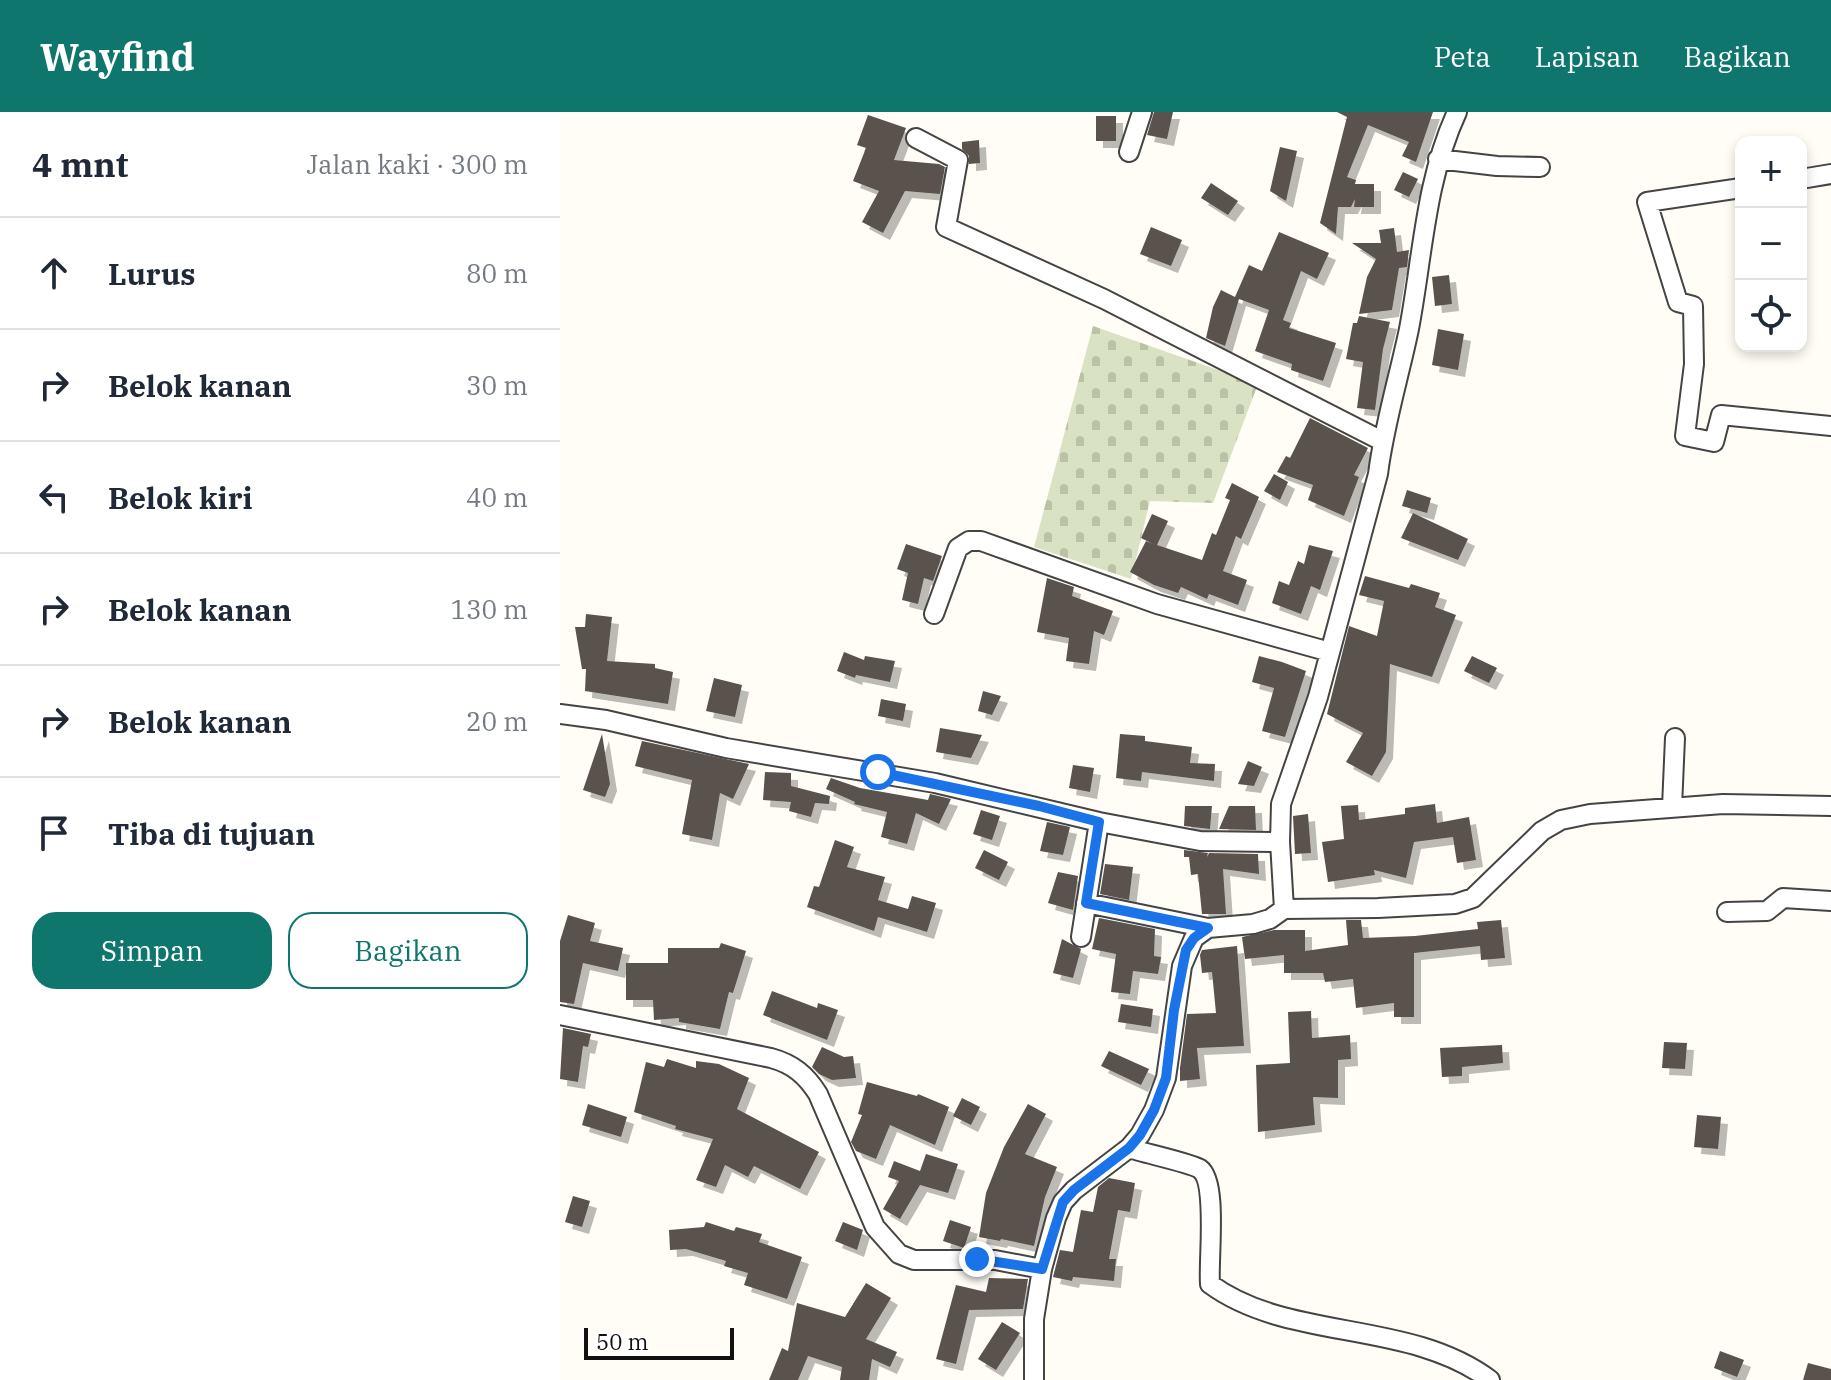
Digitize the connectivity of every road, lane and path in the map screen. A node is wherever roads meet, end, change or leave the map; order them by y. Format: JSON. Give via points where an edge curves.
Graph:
{"nodes":[{"id":1,"x":1142,"y":112,"type":"edge"},
{"id":2,"x":1457,"y":112,"type":"edge"},
{"id":3,"x":916,"y":138,"type":"dead end"},
{"id":4,"x":1129,"y":152,"type":"dead end"},
{"id":5,"x":1438,"y":159,"type":"junction"},
{"id":6,"x":1540,"y":167,"type":"dead end"},
{"id":7,"x":1831,"y":174,"type":"edge"},
{"id":8,"x":1807,"y":178,"type":"edge"},
{"id":9,"x":1735,"y":189,"type":"edge"},
{"id":10,"x":1831,"y":426,"type":"edge"},
{"id":11,"x":1382,"y":441,"type":"junction"},
{"id":12,"x":934,"y":614,"type":"dead end"},
{"id":13,"x":1330,"y":652,"type":"junction"},
{"id":14,"x":560,"y":714,"type":"edge"},
{"id":15,"x":1675,"y":738,"type":"dead end"},
{"id":16,"x":1831,"y":806,"type":"edge"},
{"id":17,"x":1672,"y":807,"type":"junction"},
{"id":18,"x":1099,"y":822,"type":"junction"},
{"id":19,"x":1280,"y":842,"type":"junction"},
{"id":20,"x":1831,"y":901,"type":"edge"},
{"id":21,"x":1086,"y":903,"type":"junction"},
{"id":22,"x":1284,"y":909,"type":"junction"},
{"id":23,"x":1727,"y":912,"type":"dead end"},
{"id":24,"x":1208,"y":928,"type":"junction"},
{"id":25,"x":1081,"y":937,"type":"dead end"},
{"id":26,"x":560,"y":1015,"type":"edge"},
{"id":27,"x":1129,"y":1148,"type":"junction"},
{"id":28,"x":1042,"y":1269,"type":"junction"},
{"id":29,"x":1034,"y":1380,"type":"edge"},
{"id":30,"x":1490,"y":1380,"type":"edge"}],
"edges":[{"from":1,"to":4,"type":"street"},
{"from":2,"to":5,"type":"street"},
{"from":3,"to":11,"type":"street","via":[[958,160],[946,227],[1104,299]]},
{"from":5,"to":6,"type":"street"},
{"from":5,"to":11,"type":"street","via":[[1409,326]]},
{"from":7,"to":8,"type":"street"},
{"from":9,"to":10,"type":"street","via":[[1647,202],[1678,302],[1693,306],[1694,364],[1685,436],[1714,442],[1721,415]]},
{"from":11,"to":13,"type":"street","via":[[1378,474]]},
{"from":12,"to":13,"type":"street","via":[[958,548],[981,541],[1157,604]]},
{"from":13,"to":19,"type":"street","via":[[1281,804]]},
{"from":14,"to":18,"type":"street","via":[[935,783]]},
{"from":15,"to":17,"type":"street"},
{"from":16,"to":17,"type":"street"},
{"from":17,"to":22,"type":"street","via":[[1561,820],[1542,831],[1473,898],[1455,904]]},
{"from":18,"to":19,"type":"street","via":[[1200,841]]},
{"from":18,"to":21,"type":"street"},
{"from":19,"to":22,"type":"street"},
{"from":20,"to":23,"type":"street","via":[[1783,898],[1767,911]]},
{"from":21,"to":24,"type":"street"},
{"from":21,"to":25,"type":"street"},
{"from":22,"to":24,"type":"street","via":[[1253,924]]},
{"from":24,"to":27,"type":"street","via":[[1186,950],[1166,1078],[1154,1110]]},
{"from":26,"to":28,"type":"street","via":[[791,1066],[818,1094],[875,1227],[899,1254],[914,1260],[995,1260]]},
{"from":27,"to":28,"type":"street","via":[[1063,1202]]},
{"from":27,"to":30,"type":"street","via":[[1199,1168],[1207,1177],[1210,1284],[1226,1296],[1275,1314],[1443,1353]]},
{"from":28,"to":29,"type":"street","via":[[1034,1319]]}]}
